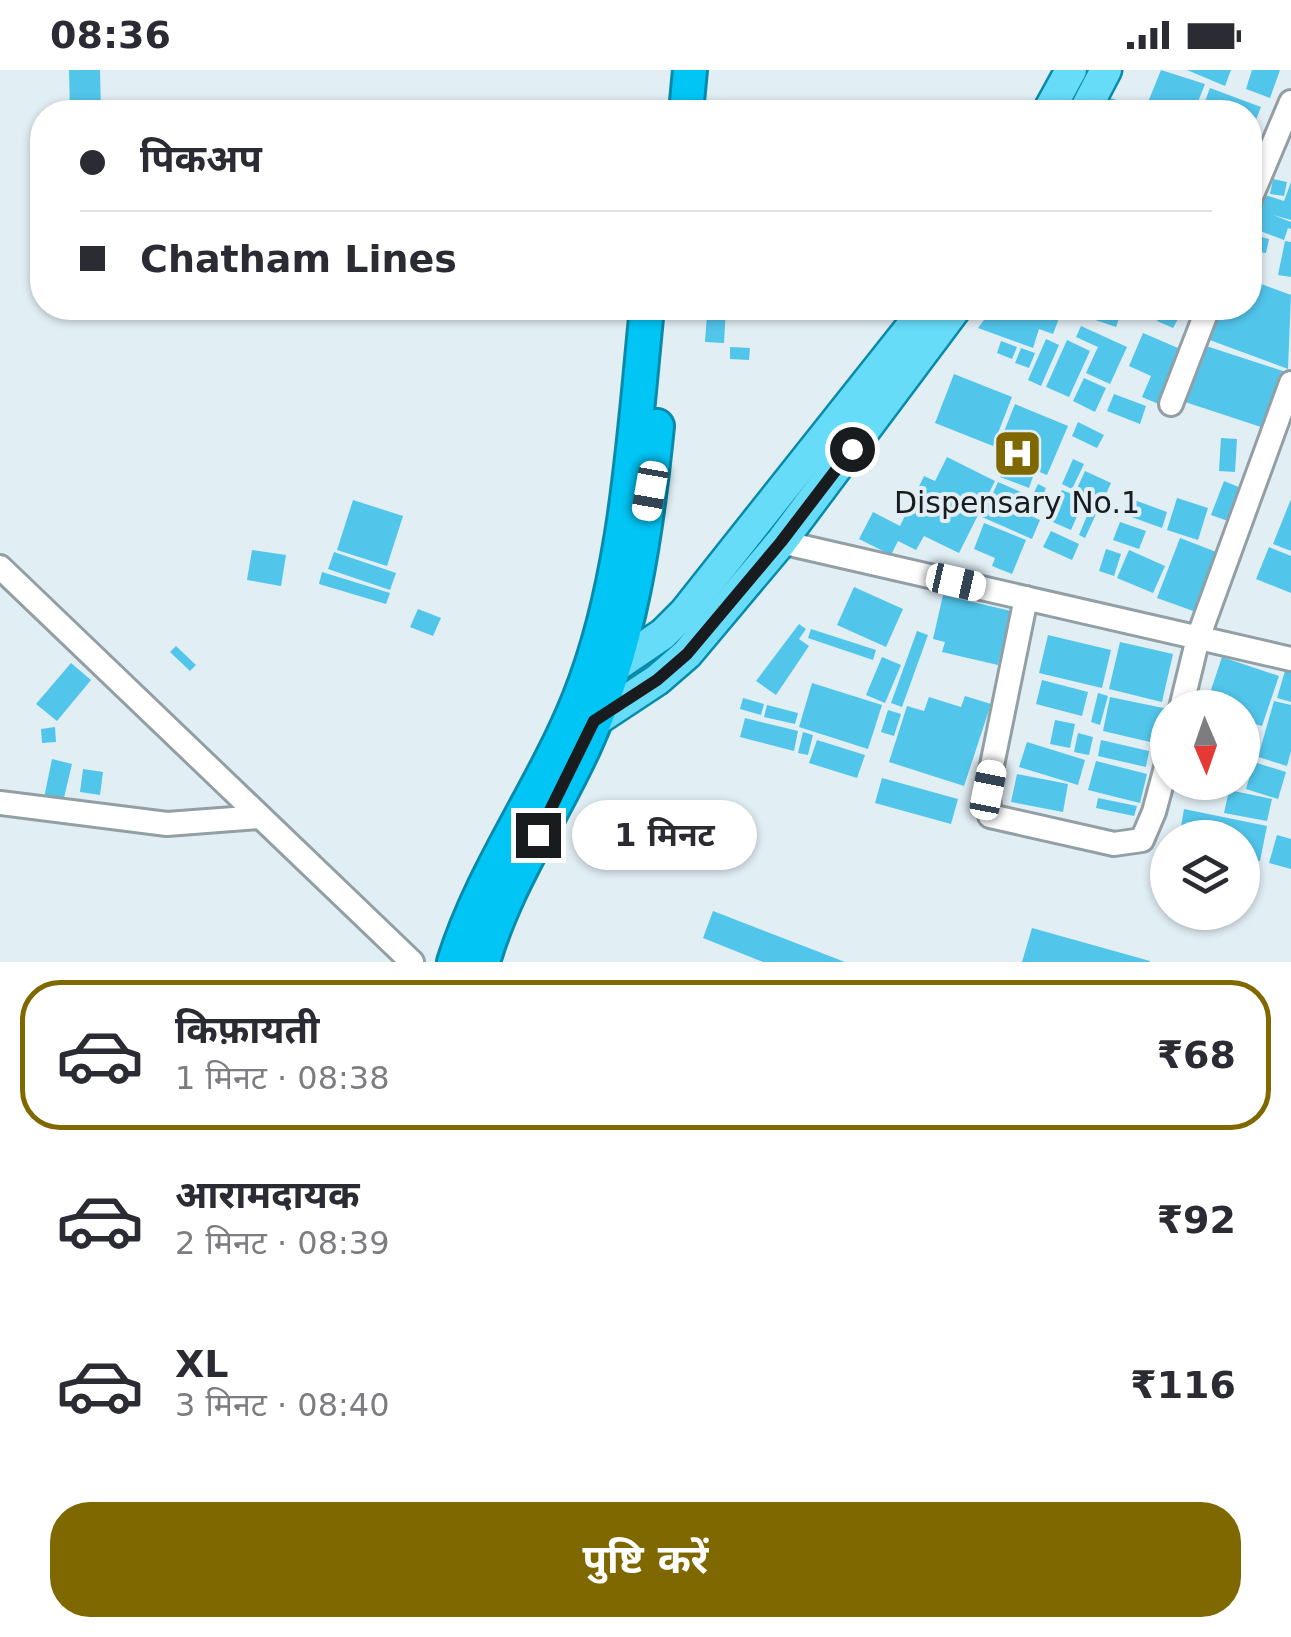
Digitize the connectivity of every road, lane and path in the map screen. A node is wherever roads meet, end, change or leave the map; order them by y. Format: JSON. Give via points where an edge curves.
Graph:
{"nodes":[{"id":1,"x":668,"y":70,"type":"edge"},
{"id":2,"x":690,"y":70,"type":"edge"},
{"id":3,"x":1071,"y":70,"type":"edge"},
{"id":4,"x":1106,"y":70,"type":"edge"},
{"id":5,"x":666,"y":100,"type":"edge"},
{"id":6,"x":687,"y":100,"type":"edge"},
{"id":7,"x":1055,"y":100,"type":"edge"},
{"id":8,"x":1090,"y":100,"type":"edge"},
{"id":9,"x":1291,"y":102,"type":"edge"},
{"id":10,"x":1262,"y":171,"type":"edge"},
{"id":11,"x":646,"y":320,"type":"edge"},
{"id":12,"x":667,"y":320,"type":"edge"},
{"id":13,"x":916,"y":320,"type":"edge"},
{"id":14,"x":947,"y":320,"type":"edge"},
{"id":15,"x":1203,"y":320,"type":"edge"},
{"id":16,"x":1291,"y":383,"type":"edge"},
{"id":17,"x":1170,"y":404,"type":"dead end"},
{"id":18,"x":781,"y":542,"type":"junction"},
{"id":19,"x":0,"y":567,"type":"edge"},
{"id":20,"x":1026,"y":598,"type":"junction"},
{"id":21,"x":1198,"y":638,"type":"junction"},
{"id":22,"x":1291,"y":660,"type":"edge"},
{"id":23,"x":613,"y":668,"type":"junction"},
{"id":24,"x":1185,"y":690,"type":"edge"},
{"id":25,"x":594,"y":721,"type":"junction"},
{"id":26,"x":1157,"y":800,"type":"edge"},
{"id":27,"x":0,"y":803,"type":"edge"},
{"id":28,"x":260,"y":817,"type":"junction"},
{"id":29,"x":412,"y":962,"type":"edge"},
{"id":30,"x":454,"y":962,"type":"edge"},
{"id":31,"x":483,"y":962,"type":"edge"}],
"edges":[{"from":1,"to":5,"type":"highway"},
{"from":2,"to":6,"type":"highway"},
{"from":3,"to":7,"type":"main road"},
{"from":4,"to":8,"type":"main road"},
{"from":9,"to":10,"type":"street"},
{"from":11,"to":30,"type":"highway","via":[[629,472],[598,640],[569,722]]},
{"from":12,"to":23,"type":"highway","via":[[650,491]]},
{"from":13,"to":23,"type":"main road","via":[[685,612]]},
{"from":14,"to":18,"type":"main road"},
{"from":15,"to":17,"type":"street"},
{"from":16,"to":21,"type":"street"},
{"from":18,"to":20,"type":"street"},
{"from":18,"to":25,"type":"main road","via":[[687,654]]},
{"from":19,"to":28,"type":"street"},
{"from":20,"to":21,"type":"street"},
{"from":20,"to":26,"type":"street","via":[[988,790],[990,816],[1114,844],[1142,840]]},
{"from":21,"to":22,"type":"street"},
{"from":21,"to":24,"type":"street"},
{"from":23,"to":25,"type":"highway"},
{"from":25,"to":31,"type":"highway","via":[[522,865]]},
{"from":27,"to":28,"type":"street","via":[[167,824]]},
{"from":28,"to":29,"type":"street"}]}
